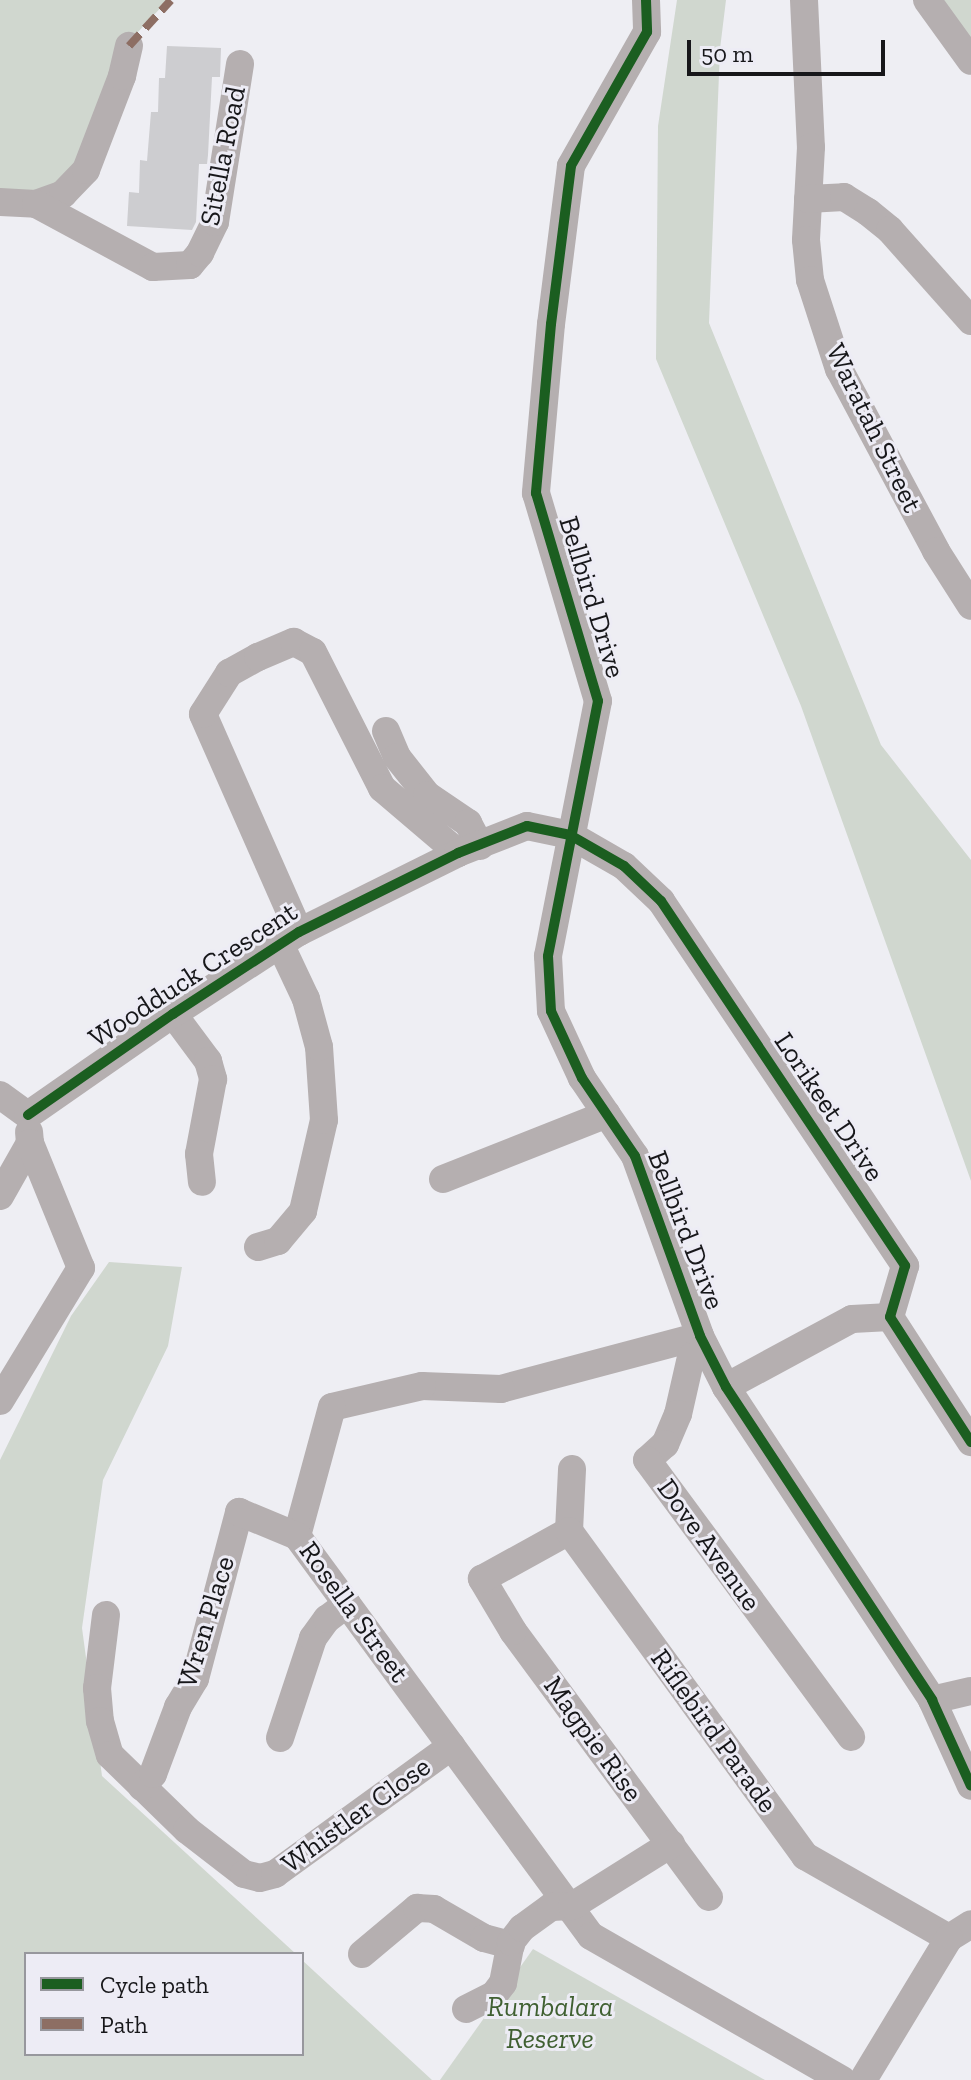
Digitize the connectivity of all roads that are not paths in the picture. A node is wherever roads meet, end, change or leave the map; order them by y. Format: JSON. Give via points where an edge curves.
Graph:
{"nodes":[{"id":1,"x":646,"y":0,"type":"edge"},
{"id":2,"x":804,"y":0,"type":"edge"},
{"id":3,"x":927,"y":0,"type":"edge"},
{"id":4,"x":129,"y":46,"type":"dead end"},
{"id":5,"x":971,"y":61,"type":"edge"},
{"id":6,"x":240,"y":64,"type":"dead end"},
{"id":7,"x":808,"y":199,"type":"junction"},
{"id":8,"x":0,"y":202,"type":"edge"},
{"id":9,"x":36,"y":204,"type":"junction"},
{"id":10,"x":971,"y":321,"type":"edge"},
{"id":11,"x":971,"y":606,"type":"edge"},
{"id":12,"x":386,"y":731,"type":"dead end"},
{"id":13,"x":570,"y":835,"type":"junction"},
{"id":14,"x":469,"y":849,"type":"junction"},
{"id":15,"x":289,"y":938,"type":"junction"},
{"id":16,"x":173,"y":1014,"type":"junction"},
{"id":17,"x":0,"y":1095,"type":"edge"},
{"id":18,"x":607,"y":1114,"type":"junction"},
{"id":19,"x":29,"y":1129,"type":"junction"},
{"id":20,"x":443,"y":1179,"type":"dead end"},
{"id":21,"x":202,"y":1182,"type":"dead end"},
{"id":22,"x":0,"y":1196,"type":"edge"},
{"id":23,"x":258,"y":1247,"type":"dead end"},
{"id":24,"x":890,"y":1317,"type":"junction"},
{"id":25,"x":702,"y":1342,"type":"junction"},
{"id":26,"x":726,"y":1387,"type":"junction"},
{"id":27,"x":0,"y":1401,"type":"edge"},
{"id":28,"x":971,"y":1442,"type":"edge"},
{"id":29,"x":572,"y":1469,"type":"dead end"},
{"id":30,"x":569,"y":1531,"type":"junction"},
{"id":31,"x":297,"y":1536,"type":"junction"},
{"id":32,"x":347,"y":1604,"type":"junction"},
{"id":33,"x":106,"y":1615,"type":"dead end"},
{"id":34,"x":971,"y":1691,"type":"edge"},
{"id":35,"x":932,"y":1700,"type":"junction"},
{"id":36,"x":851,"y":1737,"type":"dead end"},
{"id":37,"x":280,"y":1738,"type":"dead end"},
{"id":38,"x":452,"y":1746,"type":"junction"},
{"id":39,"x":971,"y":1786,"type":"edge"},
{"id":40,"x":142,"y":1787,"type":"junction"},
{"id":41,"x":671,"y":1844,"type":"junction"},
{"id":42,"x":709,"y":1897,"type":"dead end"},
{"id":43,"x":572,"y":1906,"type":"junction"},
{"id":44,"x":960,"y":1931,"type":"edge"},
{"id":45,"x":511,"y":1945,"type":"junction"},
{"id":46,"x":362,"y":1954,"type":"dead end"},
{"id":47,"x":466,"y":2009,"type":"dead end"},
{"id":48,"x":842,"y":2080,"type":"edge"},
{"id":49,"x":863,"y":2080,"type":"edge"}],
"edges":[{"from":1,"to":13,"type":"street","name":"Bellbird Drive","via":[[647,32],[571,166],[551,324],[536,493],[598,701]]},
{"from":2,"to":7,"type":"street","name":"Waratah Street","via":[[811,147]]},
{"from":3,"to":5,"type":"street"},
{"from":4,"to":9,"type":"street","via":[[86,170],[63,194]]},
{"from":6,"to":9,"type":"street","name":"Sitella Road","via":[[215,222],[190,265],[153,267]]},
{"from":7,"to":10,"type":"street","via":[[844,197],[868,212]]},
{"from":7,"to":11,"type":"street","name":"Waratah Street","via":[[810,280],[839,369]]},
{"from":8,"to":9,"type":"street","name":"Sitella Road"},
{"from":12,"to":14,"type":"street","via":[[397,757],[427,795],[468,823]]},
{"from":13,"to":14,"type":"street","name":"Woodduck Crescent","via":[[527,826]]},
{"from":13,"to":18,"type":"street","name":"Bellbird Drive","via":[[548,956],[551,1011],[582,1078]]},
{"from":13,"to":24,"type":"street","name":"Lorikeet Drive","via":[[624,866],[661,901],[754,1037],[905,1266]]},
{"from":14,"to":15,"type":"street","name":"Woodduck Crescent"},
{"from":14,"to":15,"type":"street","via":[[382,788],[313,652],[294,642],[258,657],[229,673],[203,714],[274,881]]},
{"from":15,"to":16,"type":"street","name":"Woodduck Crescent"},
{"from":15,"to":23,"type":"street","via":[[319,1047],[324,1120],[303,1211],[278,1241]]},
{"from":16,"to":19,"type":"street","name":"Woodduck Crescent"},
{"from":16,"to":21,"type":"street","via":[[208,1061],[213,1079],[199,1154]]},
{"from":17,"to":19,"type":"street"},
{"from":18,"to":20,"type":"street"},
{"from":18,"to":25,"type":"street","name":"Bellbird Drive","via":[[635,1156]]},
{"from":19,"to":22,"type":"street","name":"Woodduck Crescent"},
{"from":19,"to":27,"type":"street","via":[[81,1268]]},
{"from":24,"to":26,"type":"street","via":[[852,1319]]},
{"from":24,"to":28,"type":"street"},
{"from":25,"to":26,"type":"street","name":"Bellbird Drive"},
{"from":25,"to":31,"type":"street","name":"Rosella Street","via":[[501,1389],[422,1386],[332,1407]]},
{"from":25,"to":36,"type":"street","name":"Dove Avenue","via":[[691,1357],[665,1444],[647,1460]]},
{"from":26,"to":35,"type":"street","name":"Bellbird Drive"},
{"from":29,"to":30,"type":"street"},
{"from":30,"to":41,"type":"street","name":"Magpie Rise","via":[[482,1579],[513,1631]]},
{"from":30,"to":44,"type":"street","name":"Riflebird Parade","via":[[805,1856]]},
{"from":31,"to":32,"type":"street","name":"Rosella Street"},
{"from":31,"to":40,"type":"street","name":"Wren Place","via":[[239,1512],[195,1679],[178,1707],[153,1774]]},
{"from":32,"to":37,"type":"street","via":[[313,1638]]},
{"from":32,"to":38,"type":"street","name":"Rosella Street"},
{"from":33,"to":40,"type":"street","name":"Whistler Close","via":[[97,1688],[100,1721],[110,1755]]},
{"from":34,"to":35,"type":"street"},
{"from":35,"to":39,"type":"street","name":"Bellbird Drive"},
{"from":38,"to":40,"type":"street","name":"Whistler Close","via":[[267,1877],[253,1877],[227,1863]]},
{"from":38,"to":43,"type":"street","name":"Rosella Street"},
{"from":41,"to":42,"type":"street","name":"Magpie Rise"},
{"from":41,"to":43,"type":"street"},
{"from":43,"to":45,"type":"street","via":[[551,1907],[516,1933]]},
{"from":43,"to":48,"type":"street","name":"Rosella Street","via":[[591,1936]]},
{"from":44,"to":49,"type":"street"},
{"from":45,"to":46,"type":"street","via":[[484,1938],[434,1909],[417,1908]]},
{"from":45,"to":47,"type":"street","via":[[503,1983],[494,1995]]}]}
